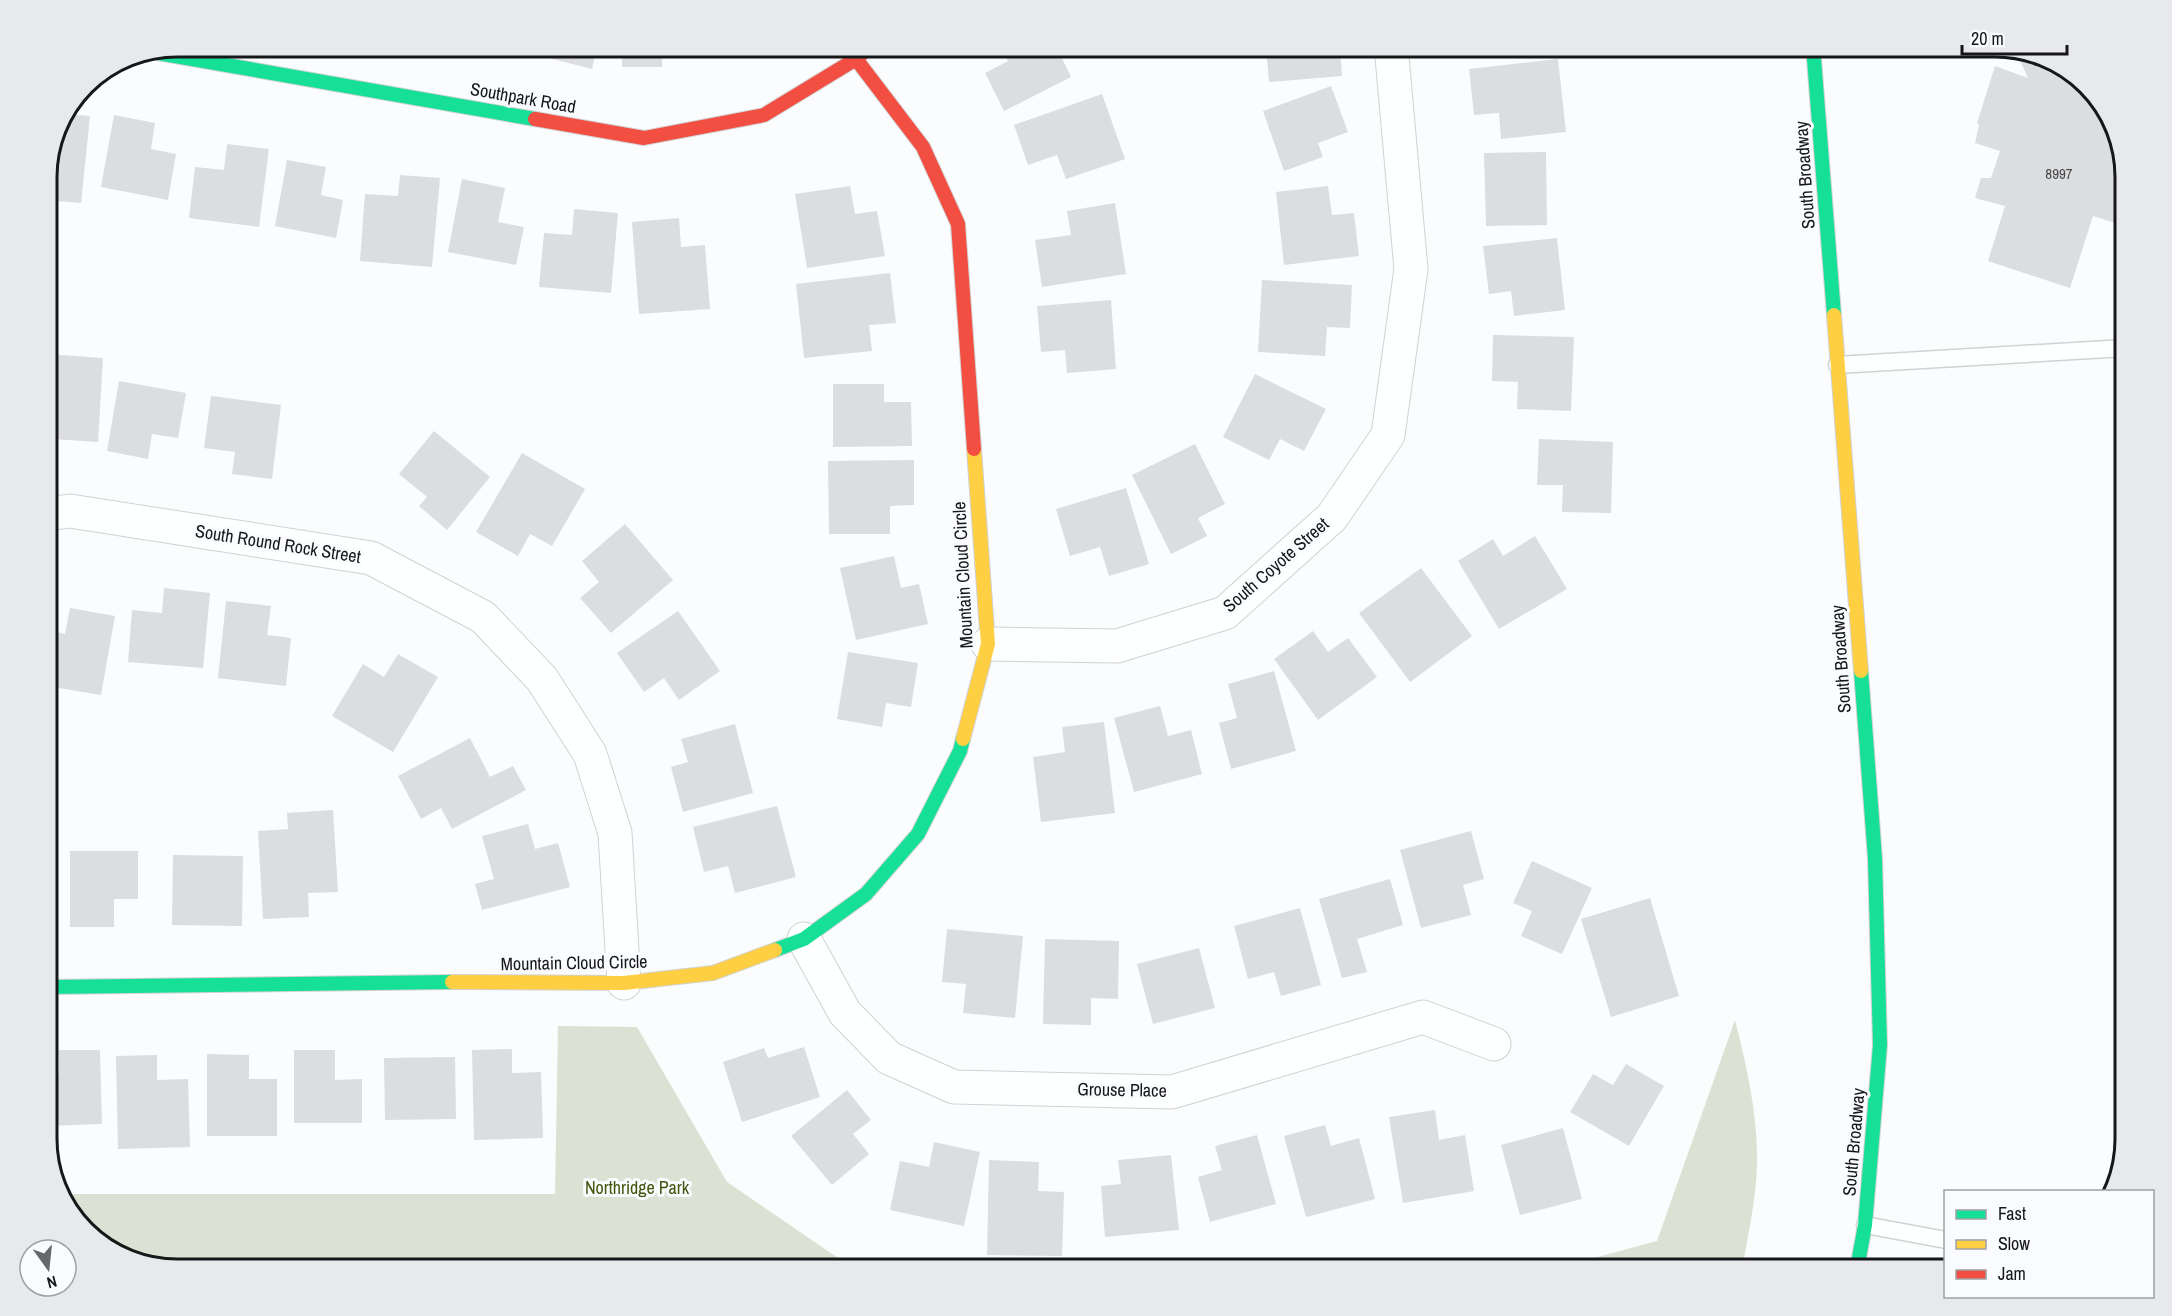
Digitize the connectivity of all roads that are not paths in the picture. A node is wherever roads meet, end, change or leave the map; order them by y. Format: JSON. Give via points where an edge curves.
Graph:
{"nodes":[{"id":1,"x":244,"y":57,"type":"edge"},
{"id":2,"x":1392,"y":57,"type":"edge"},
{"id":3,"x":1814,"y":57,"type":"edge"},
{"id":4,"x":856,"y":59,"type":"joint"},
{"id":5,"x":2115,"y":349,"type":"edge"},
{"id":6,"x":1837,"y":365,"type":"junction"},
{"id":7,"x":57,"y":513,"type":"edge"},
{"id":8,"x":988,"y":644,"type":"junction"},
{"id":9,"x":804,"y":939,"type":"junction"},
{"id":10,"x":624,"y":983,"type":"junction"},
{"id":11,"x":57,"y":987,"type":"edge"},
{"id":12,"x":1494,"y":1044,"type":"dead end"},
{"id":13,"x":1866,"y":1225,"type":"junction"},
{"id":14,"x":1944,"y":1240,"type":"edge"},
{"id":15,"x":1859,"y":1259,"type":"edge"}],
"edges":[{"from":1,"to":4,"type":"street","name":"Southpark Road","via":[[644,138],[764,115]]},
{"from":2,"to":8,"type":"street","name":"South Coyote Street","via":[[1411,269],[1388,435],[1332,517],[1225,613],[1117,646]]},
{"from":3,"to":6,"type":"street","name":"South Broadway"},
{"from":4,"to":8,"type":"street","name":"Mountain Cloud Circle","via":[[923,147],[958,224]]},
{"from":5,"to":6,"type":"lane"},
{"from":6,"to":13,"type":"street","name":"South Broadway","via":[[1875,859],[1880,1045]]},
{"from":7,"to":10,"type":"street","name":"South Round Rock Street","via":[[70,511],[371,558],[483,617],[542,679],[590,754],[615,833]]},
{"from":8,"to":9,"type":"street","name":"Mountain Cloud Circle","via":[[960,751],[918,834],[866,894]]},
{"from":9,"to":10,"type":"street","name":"Mountain Cloud Circle","via":[[713,973]]},
{"from":9,"to":12,"type":"street","name":"Grouse Place","via":[[845,1013],[889,1058],[954,1087],[1172,1092],[1423,1017]]},
{"from":10,"to":11,"type":"street","name":"Mountain Cloud Circle"},
{"from":13,"to":14,"type":"lane"},
{"from":13,"to":15,"type":"street","name":"South Broadway"}]}
